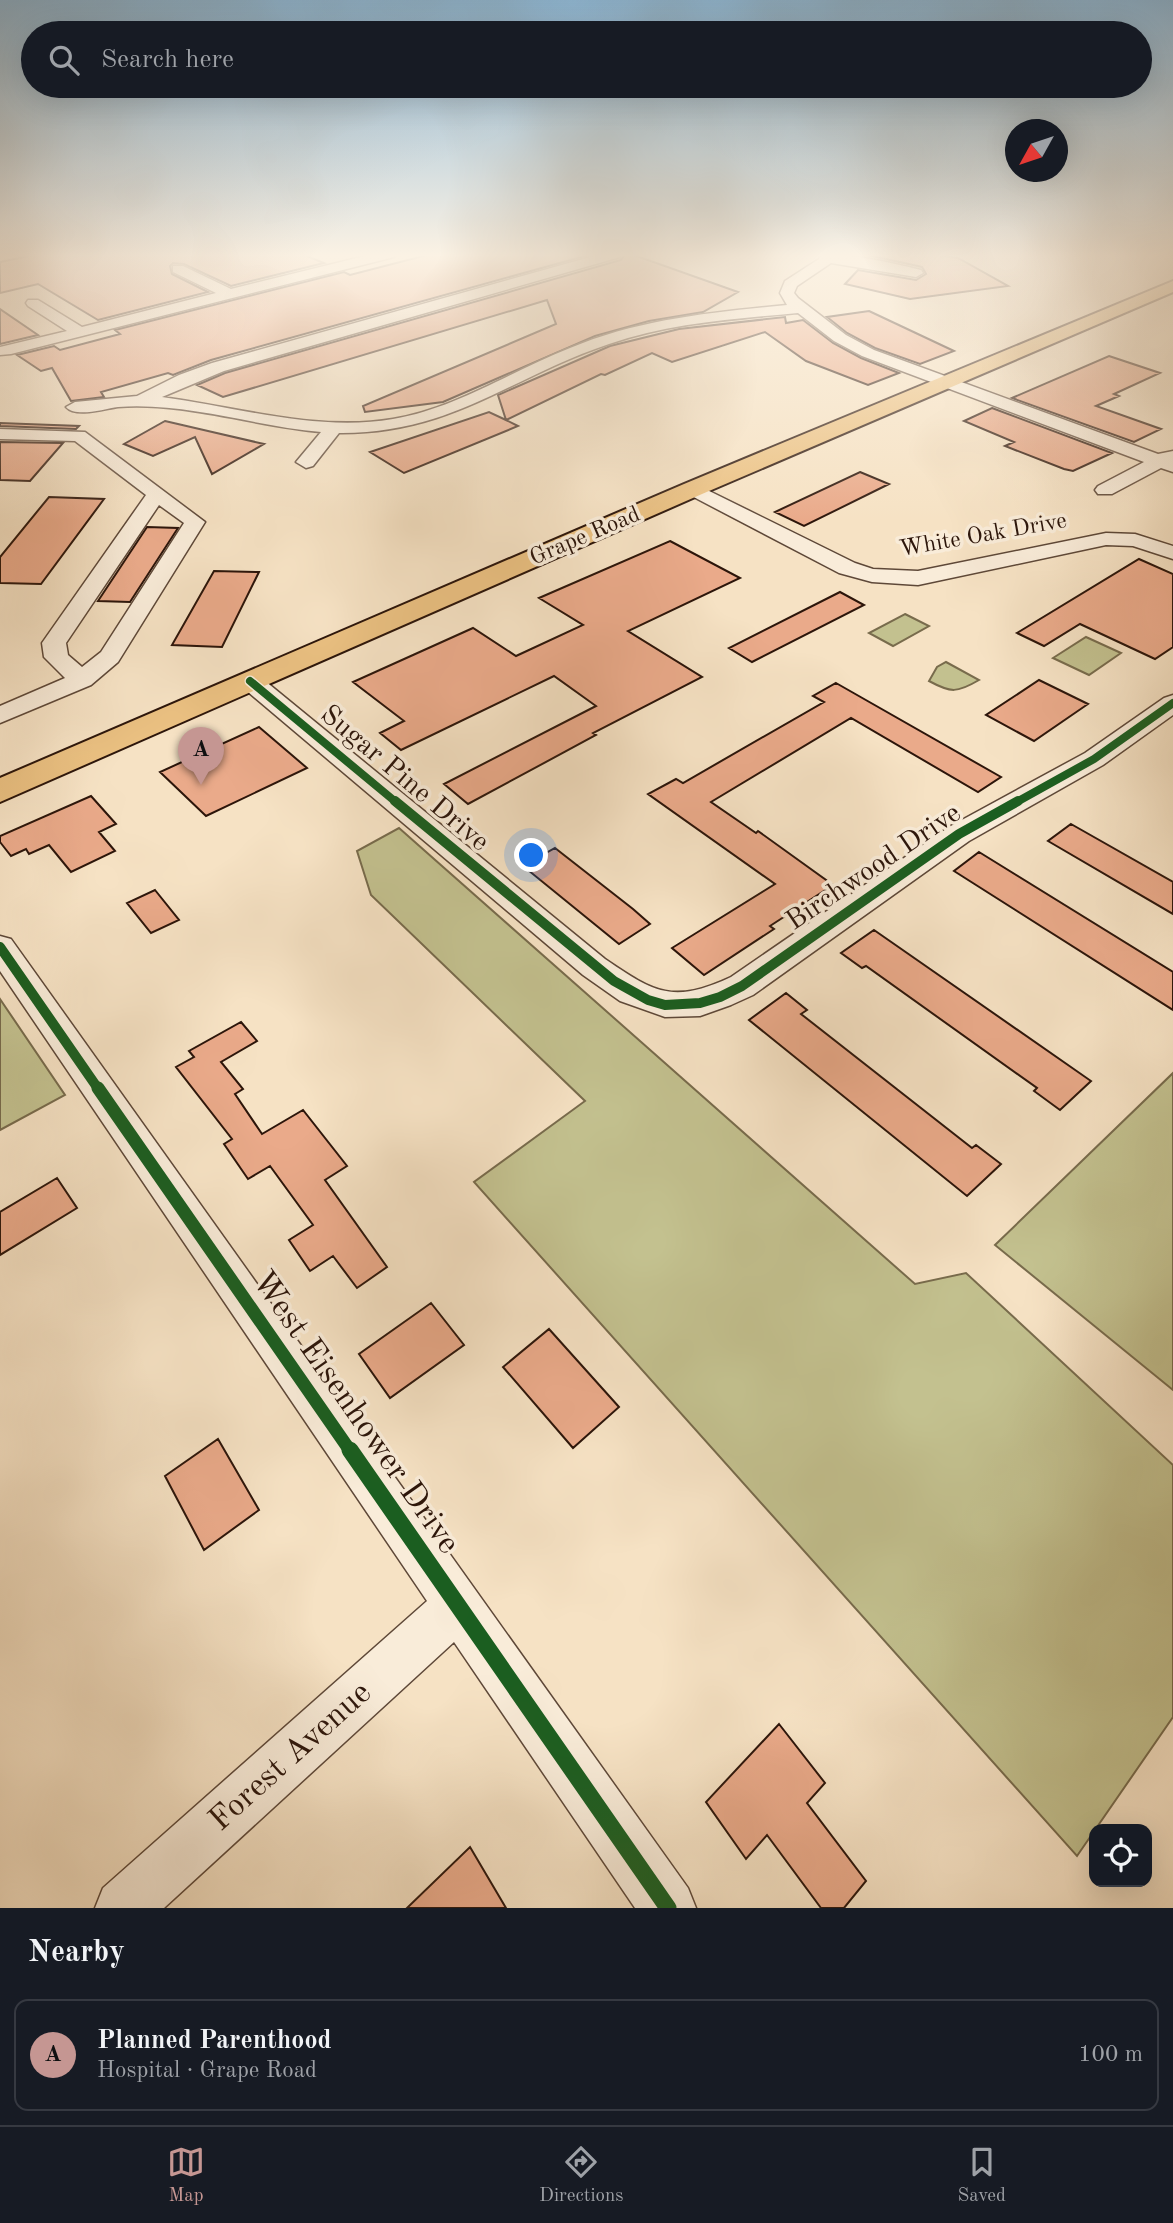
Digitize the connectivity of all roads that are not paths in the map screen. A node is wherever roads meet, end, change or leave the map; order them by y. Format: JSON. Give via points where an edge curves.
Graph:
{"nodes":[{"id":1,"x":36,"y":343,"type":"edge"},
{"id":2,"x":305,"y":343,"type":"edge"},
{"id":3,"x":596,"y":343,"type":"edge"},
{"id":4,"x":850,"y":343,"type":"edge"},
{"id":5,"x":1036,"y":343,"type":"edge"},
{"id":6,"x":5,"y":351,"type":"dead end"},
{"id":7,"x":944,"y":381,"type":"junction"},
{"id":8,"x":140,"y":401,"type":"junction"},
{"id":9,"x":75,"y":407,"type":"dead end"},
{"id":10,"x":333,"y":428,"type":"junction"},
{"id":11,"x":0,"y":434,"type":"edge"},
{"id":12,"x":1168,"y":460,"type":"edge"},
{"id":13,"x":306,"y":462,"type":"dead end"},
{"id":14,"x":693,"y":489,"type":"junction"},
{"id":15,"x":1105,"y":490,"type":"dead end"},
{"id":16,"x":157,"y":494,"type":"junction"},
{"id":17,"x":1173,"y":553,"type":"edge"},
{"id":18,"x":82,"y":680,"type":"junction"},
{"id":19,"x":250,"y":681,"type":"junction"},
{"id":20,"x":1173,"y":703,"type":"edge"},
{"id":21,"x":0,"y":715,"type":"edge"},
{"id":22,"x":0,"y":791,"type":"edge"},
{"id":23,"x":0,"y":947,"type":"edge"},
{"id":24,"x":665,"y":1006,"type":"joint"},
{"id":25,"x":458,"y":1606,"type":"junction"},
{"id":26,"x":123,"y":1908,"type":"edge"},
{"id":27,"x":668,"y":1908,"type":"edge"}],
"edges":[{"from":1,"to":6,"type":"street"},
{"from":2,"to":8,"type":"street","via":[[185,379]]},
{"from":3,"to":10,"type":"street","via":[[430,417],[386,426]]},
{"from":4,"to":7,"type":"street"},
{"from":5,"to":7,"type":"main road","name":"Grape Road"},
{"from":7,"to":12,"type":"street"},
{"from":7,"to":14,"type":"main road","name":"Grape Road"},
{"from":8,"to":9,"type":"street"},
{"from":8,"to":10,"type":"street"},
{"from":10,"to":13,"type":"street"},
{"from":11,"to":16,"type":"street","via":[[79,436]]},
{"from":12,"to":15,"type":"street"},
{"from":14,"to":17,"type":"street","name":"White Oak Drive","via":[[847,568],[883,577],[918,578],[1106,539],[1135,540]]},
{"from":14,"to":19,"type":"main road","name":"Grape Road"},
{"from":16,"to":18,"type":"street","via":[[54,643],[56,657]]},
{"from":16,"to":18,"type":"street","via":[[195,522],[110,657]]},
{"from":18,"to":21,"type":"street"},
{"from":19,"to":22,"type":"main road","name":"Grape Road"},
{"from":19,"to":24,"type":"street","name":"Sugar Pine Drive","via":[[594,967],[621,988]]},
{"from":20,"to":24,"type":"street","name":"Birchwood Drive","via":[[1094,759],[959,834],[742,986],[716,1000]]},
{"from":23,"to":25,"type":"street","name":"West Eisenhower Drive"},
{"from":25,"to":26,"type":"street","name":"Forest Avenue"},
{"from":25,"to":27,"type":"street","name":"West Eisenhower Drive"}]}
